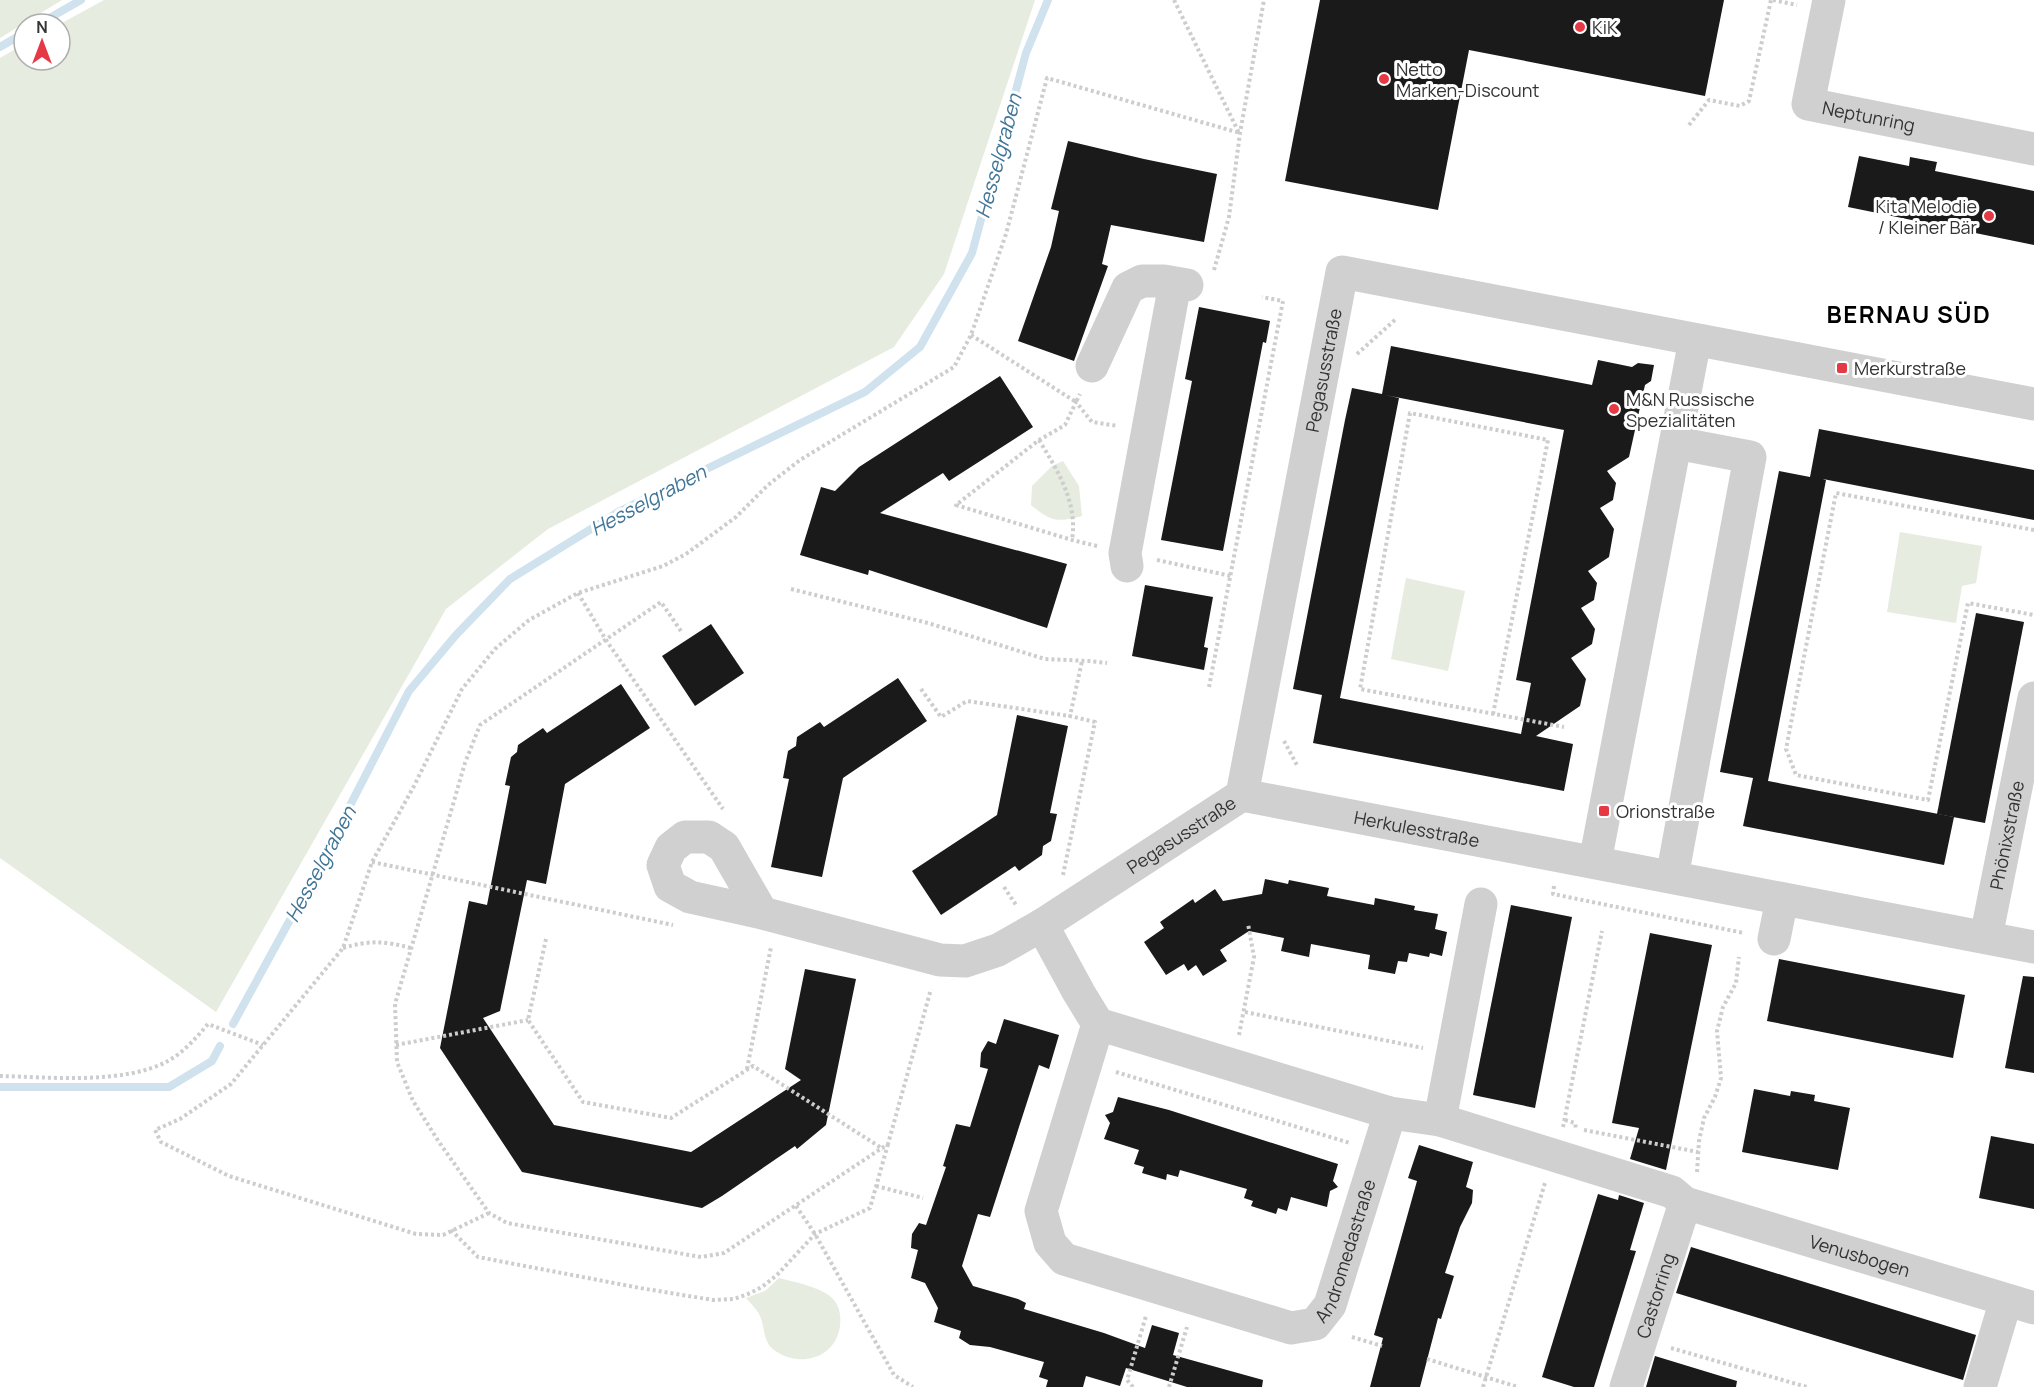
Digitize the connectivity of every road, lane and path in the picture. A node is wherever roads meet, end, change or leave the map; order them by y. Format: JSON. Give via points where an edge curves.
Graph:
{"nodes":[{"id":1,"x":1174,"y":0,"type":"edge"},
{"id":2,"x":1264,"y":0,"type":"edge"},
{"id":3,"x":1771,"y":0,"type":"edge"},
{"id":4,"x":1829,"y":0,"type":"edge"},
{"id":5,"x":1689,"y":124,"type":"dead end"},
{"id":6,"x":1240,"y":134,"type":"junction"},
{"id":7,"x":2034,"y":149,"type":"edge"},
{"id":8,"x":1191,"y":287,"type":"junction"},
{"id":9,"x":1262,"y":297,"type":"dead end"},
{"id":10,"x":1397,"y":318,"type":"dead end"},
{"id":11,"x":971,"y":335,"type":"junction"},
{"id":12,"x":1695,"y":340,"type":"junction"},
{"id":13,"x":1350,"y":360,"type":"dead end"},
{"id":14,"x":1092,"y":366,"type":"joint"},
{"id":15,"x":1076,"y":402,"type":"junction"},
{"id":16,"x":2034,"y":404,"type":"edge"},
{"id":17,"x":1148,"y":432,"type":"junction"},
{"id":18,"x":1040,"y":440,"type":"junction"},
{"id":19,"x":1676,"y":443,"type":"junction"},
{"id":20,"x":2034,"y":530,"type":"edge"},
{"id":21,"x":1072,"y":540,"type":"junction"},
{"id":22,"x":1126,"y":560,"type":"junction"},
{"id":23,"x":1231,"y":576,"type":"junction"},
{"id":24,"x":791,"y":590,"type":"dead end"},
{"id":25,"x":578,"y":593,"type":"junction"},
{"id":26,"x":2034,"y":615,"type":"edge"},
{"id":27,"x":681,"y":631,"type":"dead end"},
{"id":28,"x":606,"y":640,"type":"junction"},
{"id":29,"x":1082,"y":661,"type":"junction"},
{"id":30,"x":1107,"y":663,"type":"dead end"},
{"id":31,"x":1209,"y":687,"type":"dead end"},
{"id":32,"x":921,"y":689,"type":"dead end"},
{"id":33,"x":2034,"y":698,"type":"edge"},
{"id":34,"x":1493,"y":714,"type":"junction"},
{"id":35,"x":1070,"y":716,"type":"junction"},
{"id":36,"x":1564,"y":727,"type":"dead end"},
{"id":37,"x":1242,"y":795,"type":"junction"},
{"id":38,"x":723,"y":809,"type":"dead end"},
{"id":39,"x":372,"y":862,"type":"junction"},
{"id":40,"x":1595,"y":862,"type":"junction"},
{"id":41,"x":432,"y":874,"type":"junction"},
{"id":42,"x":1063,"y":876,"type":"dead end"},
{"id":43,"x":1672,"y":877,"type":"junction"},
{"id":44,"x":1553,"y":894,"type":"dead end"},
{"id":45,"x":1782,"y":899,"type":"junction"},
{"id":46,"x":1481,"y":904,"type":"dead end"},
{"id":47,"x":1248,"y":924,"type":"dead end"},
{"id":48,"x":1042,"y":925,"type":"junction"},
{"id":49,"x":681,"y":926,"type":"dead end"},
{"id":50,"x":761,"y":928,"type":"joint"},
{"id":51,"x":1602,"y":931,"type":"dead end"},
{"id":52,"x":1986,"y":938,"type":"junction"},
{"id":53,"x":546,"y":939,"type":"dead end"},
{"id":54,"x":1774,"y":939,"type":"joint"},
{"id":55,"x":2034,"y":947,"type":"edge"},
{"id":56,"x":343,"y":948,"type":"junction"},
{"id":57,"x":411,"y":948,"type":"junction"},
{"id":58,"x":1739,"y":957,"type":"dead end"},
{"id":59,"x":940,"y":960,"type":"junction"},
{"id":60,"x":1245,"y":1012,"type":"junction"},
{"id":61,"x":528,"y":1020,"type":"junction"},
{"id":62,"x":1098,"y":1024,"type":"junction"},
{"id":63,"x":396,"y":1045,"type":"junction"},
{"id":64,"x":263,"y":1046,"type":"junction"},
{"id":65,"x":1423,"y":1048,"type":"dead end"},
{"id":66,"x":1086,"y":1063,"type":"junction"},
{"id":67,"x":751,"y":1064,"type":"junction"},
{"id":68,"x":1232,"y":1065,"type":"junction"},
{"id":69,"x":0,"y":1076,"type":"edge"},
{"id":70,"x":1390,"y":1113,"type":"junction"},
{"id":71,"x":1440,"y":1120,"type":"junction"},
{"id":72,"x":1565,"y":1120,"type":"junction"},
{"id":73,"x":888,"y":1144,"type":"junction"},
{"id":74,"x":883,"y":1149,"type":"junction"},
{"id":75,"x":1378,"y":1152,"type":"junction"},
{"id":76,"x":1698,"y":1152,"type":"junction"},
{"id":77,"x":1554,"y":1155,"type":"junction"},
{"id":78,"x":876,"y":1186,"type":"junction"},
{"id":79,"x":923,"y":1198,"type":"dead end"},
{"id":80,"x":1685,"y":1203,"type":"junction"},
{"id":81,"x":796,"y":1206,"type":"junction"},
{"id":82,"x":489,"y":1213,"type":"junction"},
{"id":83,"x":451,"y":1230,"type":"junction"},
{"id":84,"x":815,"y":1234,"type":"junction"},
{"id":85,"x":1155,"y":1286,"type":"junction"},
{"id":86,"x":1196,"y":1299,"type":"junction"},
{"id":87,"x":2020,"y":1304,"type":"edge"},
{"id":88,"x":1352,"y":1337,"type":"dead end"},
{"id":89,"x":1641,"y":1339,"type":"junction"},
{"id":90,"x":1382,"y":1346,"type":"dead end"},
{"id":91,"x":1427,"y":1359,"type":"dead end"},
{"id":92,"x":1486,"y":1376,"type":"junction"},
{"id":93,"x":913,"y":1387,"type":"edge"},
{"id":94,"x":1133,"y":1387,"type":"edge"},
{"id":95,"x":1169,"y":1387,"type":"edge"},
{"id":96,"x":1483,"y":1387,"type":"edge"},
{"id":97,"x":1518,"y":1387,"type":"edge"},
{"id":98,"x":1626,"y":1387,"type":"edge"},
{"id":99,"x":1807,"y":1387,"type":"edge"},
{"id":100,"x":1980,"y":1387,"type":"edge"}],
"edges":[{"from":1,"to":6,"type":"path"},
{"from":2,"to":6,"type":"path"},
{"from":3,"to":5,"type":"path","via":[[1749,101],[1740,106],[1709,100]]},
{"from":4,"to":7,"type":"street","name":"Neptunring","via":[[1808,104]]},
{"from":6,"to":8,"type":"path","via":[[1229,217]]},
{"from":6,"to":11,"type":"path","via":[[1047,78],[1006,234]]},
{"from":8,"to":14,"type":"street","via":[[1142,281],[1128,288]]},
{"from":8,"to":17,"type":"street"},
{"from":9,"to":23,"type":"path","via":[[1283,301]]},
{"from":10,"to":13,"type":"path"},
{"from":11,"to":15,"type":"path"},
{"from":11,"to":25,"type":"path","via":[[954,367],[800,460],[736,517],[686,554],[663,566]]},
{"from":12,"to":16,"type":"street"},
{"from":12,"to":19,"type":"street"},
{"from":12,"to":37,"type":"street","name":"Pegasusstraße","via":[[1342,272]]},
{"from":14,"to":15,"type":"path"},
{"from":15,"to":17,"type":"path","via":[[1092,422]]},
{"from":15,"to":18,"type":"path","via":[[1065,425]]},
{"from":17,"to":22,"type":"street"},
{"from":18,"to":21,"type":"path","via":[[1059,472],[1071,504]]},
{"from":18,"to":21,"type":"path","via":[[956,505]]},
{"from":19,"to":40,"type":"street"},
{"from":19,"to":43,"type":"street","via":[[1750,457]]},
{"from":20,"to":26,"type":"path","via":[[1836,493],[1786,749],[1796,775],[1928,800],[1968,603]]},
{"from":21,"to":22,"type":"path"},
{"from":22,"to":23,"type":"path"},
{"from":23,"to":31,"type":"path"},
{"from":24,"to":29,"type":"path","via":[[928,623],[1045,659]]},
{"from":25,"to":28,"type":"path"},
{"from":25,"to":39,"type":"path","via":[[529,620],[495,649],[462,689]]},
{"from":27,"to":28,"type":"path","via":[[661,602]]},
{"from":28,"to":38,"type":"path"},
{"from":28,"to":41,"type":"path","via":[[480,725]]},
{"from":29,"to":30,"type":"path"},
{"from":29,"to":35,"type":"path"},
{"from":32,"to":35,"type":"path","via":[[941,717],[967,701]]},
{"from":33,"to":52,"type":"street","name":"Phönixstraße"},
{"from":34,"to":34,"type":"path","via":[[1548,440],[1410,413],[1360,689]]},
{"from":34,"to":36,"type":"path"},
{"from":35,"to":42,"type":"path","via":[[1095,722]]},
{"from":37,"to":40,"type":"street","name":"Herkulesstraße"},
{"from":37,"to":48,"type":"street","name":"Pegasusstraße"},
{"from":39,"to":41,"type":"path"},
{"from":39,"to":56,"type":"path"},
{"from":40,"to":43,"type":"street","name":"Herkulesstraße"},
{"from":41,"to":49,"type":"path"},
{"from":41,"to":57,"type":"path"},
{"from":43,"to":45,"type":"street","name":"Herkulesstraße"},
{"from":44,"to":54,"type":"path"},
{"from":45,"to":52,"type":"street","name":"Herkulesstraße"},
{"from":45,"to":54,"type":"street"},
{"from":46,"to":71,"type":"street"},
{"from":47,"to":60,"type":"path","via":[[1254,957]]},
{"from":48,"to":59,"type":"street","name":"Pegasusstraße","via":[[987,954],[965,961]]},
{"from":48,"to":62,"type":"street"},
{"from":50,"to":59,"type":"street","name":"Pegasusstraße"},
{"from":50,"to":67,"type":"path","via":[[771,945]]},
{"from":51,"to":72,"type":"path"},
{"from":52,"to":55,"type":"street","name":"Herkulesstraße"},
{"from":53,"to":61,"type":"path"},
{"from":56,"to":57,"type":"path","via":[[366,942]]},
{"from":56,"to":64,"type":"path"},
{"from":57,"to":63,"type":"path","via":[[395,1004]]},
{"from":58,"to":76,"type":"path","via":[[1736,983],[1723,1007],[1717,1031],[1721,1077],[1704,1118]]},
{"from":59,"to":73,"type":"path"},
{"from":60,"to":65,"type":"path"},
{"from":60,"to":68,"type":"path"},
{"from":61,"to":63,"type":"path"},
{"from":61,"to":67,"type":"path","via":[[583,1102],[671,1118]]},
{"from":62,"to":66,"type":"street","name":"Andromedastraße"},
{"from":62,"to":68,"type":"street"},
{"from":63,"to":82,"type":"path","via":[[397,1062],[413,1101]]},
{"from":64,"to":69,"type":"path","via":[[208,1024],[186,1049],[167,1062],[136,1072],[75,1078]]},
{"from":64,"to":83,"type":"path","via":[[231,1084],[180,1119],[154,1130],[161,1142],[229,1176],[416,1234],[443,1234]]},
{"from":66,"to":75,"type":"path"},
{"from":66,"to":85,"type":"street","name":"Andromedastraße","via":[[1041,1211],[1050,1243],[1064,1259]]},
{"from":67,"to":74,"type":"path"},
{"from":68,"to":70,"type":"street"},
{"from":70,"to":71,"type":"street","name":"Venusbogen"},
{"from":70,"to":75,"type":"street","name":"Andromedastraße"},
{"from":71,"to":77,"type":"street","name":"Venusbogen"},
{"from":72,"to":76,"type":"path","via":[[1575,1123],[1575,1128]]},
{"from":72,"to":77,"type":"path"},
{"from":73,"to":74,"type":"path"},
{"from":73,"to":78,"type":"path"},
{"from":74,"to":81,"type":"path"},
{"from":75,"to":86,"type":"street","name":"Andromedastraße","via":[[1330,1305],[1315,1324],[1291,1328]]},
{"from":76,"to":80,"type":"path","via":[[1696,1179]]},
{"from":77,"to":80,"type":"street","name":"Venusbogen","via":[[1672,1192]]},
{"from":77,"to":92,"type":"path"},
{"from":78,"to":79,"type":"path"},
{"from":78,"to":84,"type":"path","via":[[870,1208]]},
{"from":80,"to":87,"type":"street","name":"Venusbogen"},
{"from":80,"to":89,"type":"street","name":"Castorring"},
{"from":81,"to":82,"type":"path","via":[[724,1253],[701,1257],[507,1223]]},
{"from":81,"to":84,"type":"path"},
{"from":82,"to":83,"type":"path"},
{"from":83,"to":84,"type":"path","via":[[478,1257],[713,1300],[734,1299],[762,1287]]},
{"from":84,"to":93,"type":"path","via":[[894,1375]]},
{"from":85,"to":86,"type":"street","name":"Andromedastraße"},
{"from":85,"to":94,"type":"path","via":[[1127,1380]]},
{"from":86,"to":95,"type":"path"},
{"from":87,"to":100,"type":"street"},
{"from":88,"to":90,"type":"path"},
{"from":89,"to":98,"type":"street","name":"Castorring"},
{"from":89,"to":99,"type":"path"},
{"from":91,"to":92,"type":"path"},
{"from":92,"to":96,"type":"path"},
{"from":92,"to":97,"type":"path"}]}
